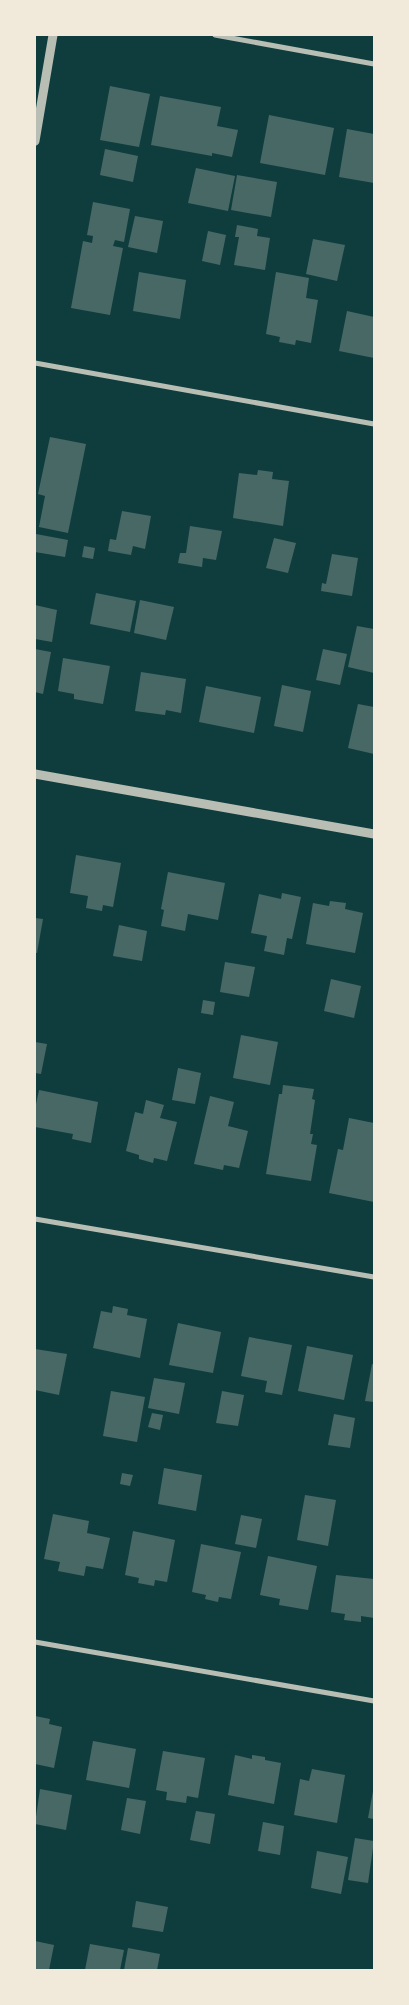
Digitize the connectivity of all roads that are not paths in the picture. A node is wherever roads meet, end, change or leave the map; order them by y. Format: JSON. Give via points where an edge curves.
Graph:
{"nodes":[{"id":1,"x":53,"y":35,"type":"edge"},
{"id":2,"x":215,"y":35,"type":"edge"},
{"id":3,"x":374,"y":64,"type":"edge"},
{"id":4,"x":35,"y":142,"type":"edge"},
{"id":5,"x":35,"y":363,"type":"edge"},
{"id":6,"x":374,"y":424,"type":"edge"},
{"id":7,"x":35,"y":774,"type":"edge"},
{"id":8,"x":374,"y":834,"type":"edge"},
{"id":9,"x":35,"y":1219,"type":"edge"},
{"id":10,"x":374,"y":1277,"type":"edge"},
{"id":11,"x":35,"y":1642,"type":"edge"},
{"id":12,"x":374,"y":1701,"type":"edge"}],
"edges":[{"from":1,"to":4,"type":"street"},
{"from":2,"to":3,"type":"street"},
{"from":5,"to":6,"type":"street"},
{"from":7,"to":8,"type":"street"},
{"from":9,"to":10,"type":"street"},
{"from":11,"to":12,"type":"street"}]}
